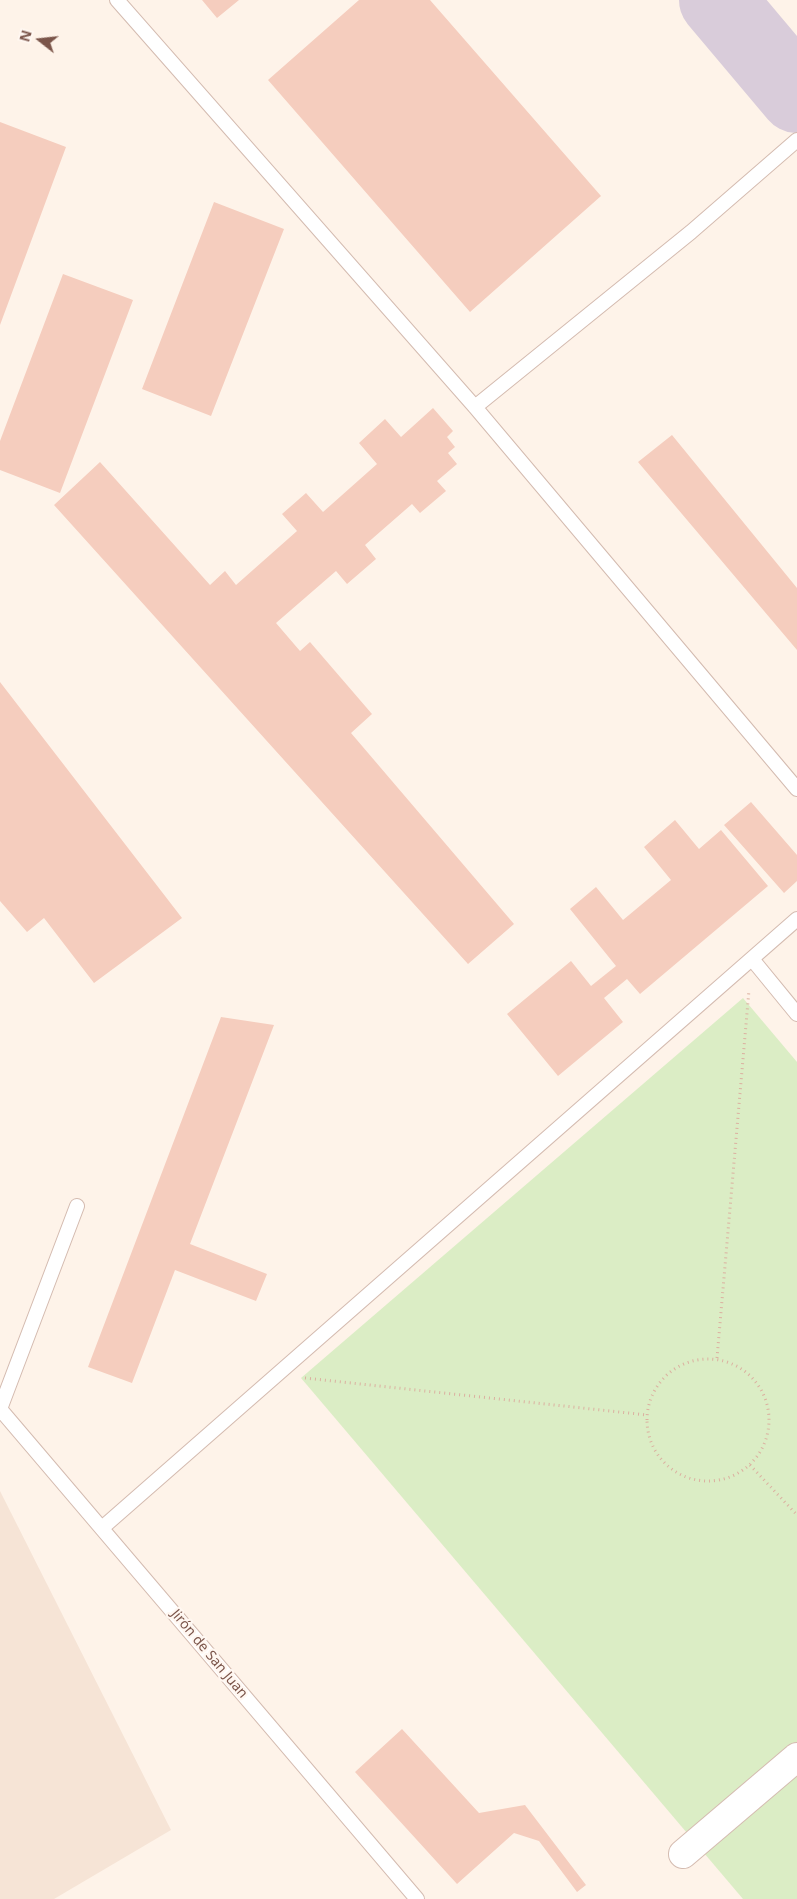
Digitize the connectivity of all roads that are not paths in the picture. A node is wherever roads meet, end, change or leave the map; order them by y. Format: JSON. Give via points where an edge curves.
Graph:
{"nodes":[{"id":1,"x":117,"y":0,"type":"edge"},
{"id":2,"x":797,"y":140,"type":"edge"},
{"id":3,"x":475,"y":407,"type":"junction"},
{"id":4,"x":797,"y":790,"type":"edge"},
{"id":5,"x":797,"y":919,"type":"edge"},
{"id":6,"x":752,"y":958,"type":"junction"},
{"id":7,"x":797,"y":1014,"type":"edge"},
{"id":8,"x":77,"y":1206,"type":"dead end"},
{"id":9,"x":0,"y":1409,"type":"edge"},
{"id":10,"x":102,"y":1528,"type":"junction"},
{"id":11,"x":797,"y":1757,"type":"edge"},
{"id":12,"x":682,"y":1854,"type":"dead end"},
{"id":13,"x":417,"y":1899,"type":"edge"}],
"edges":[{"from":1,"to":3,"type":"lane"},
{"from":2,"to":3,"type":"lane","via":[[691,232]]},
{"from":3,"to":4,"type":"lane"},
{"from":5,"to":6,"type":"lane"},
{"from":6,"to":7,"type":"lane"},
{"from":6,"to":10,"type":"lane"},
{"from":8,"to":9,"type":"lane"},
{"from":9,"to":10,"type":"lane","name":"Jirón de San Juan"},
{"from":10,"to":13,"type":"lane","name":"Jirón de San Juan"},
{"from":11,"to":12,"type":"street"}]}
